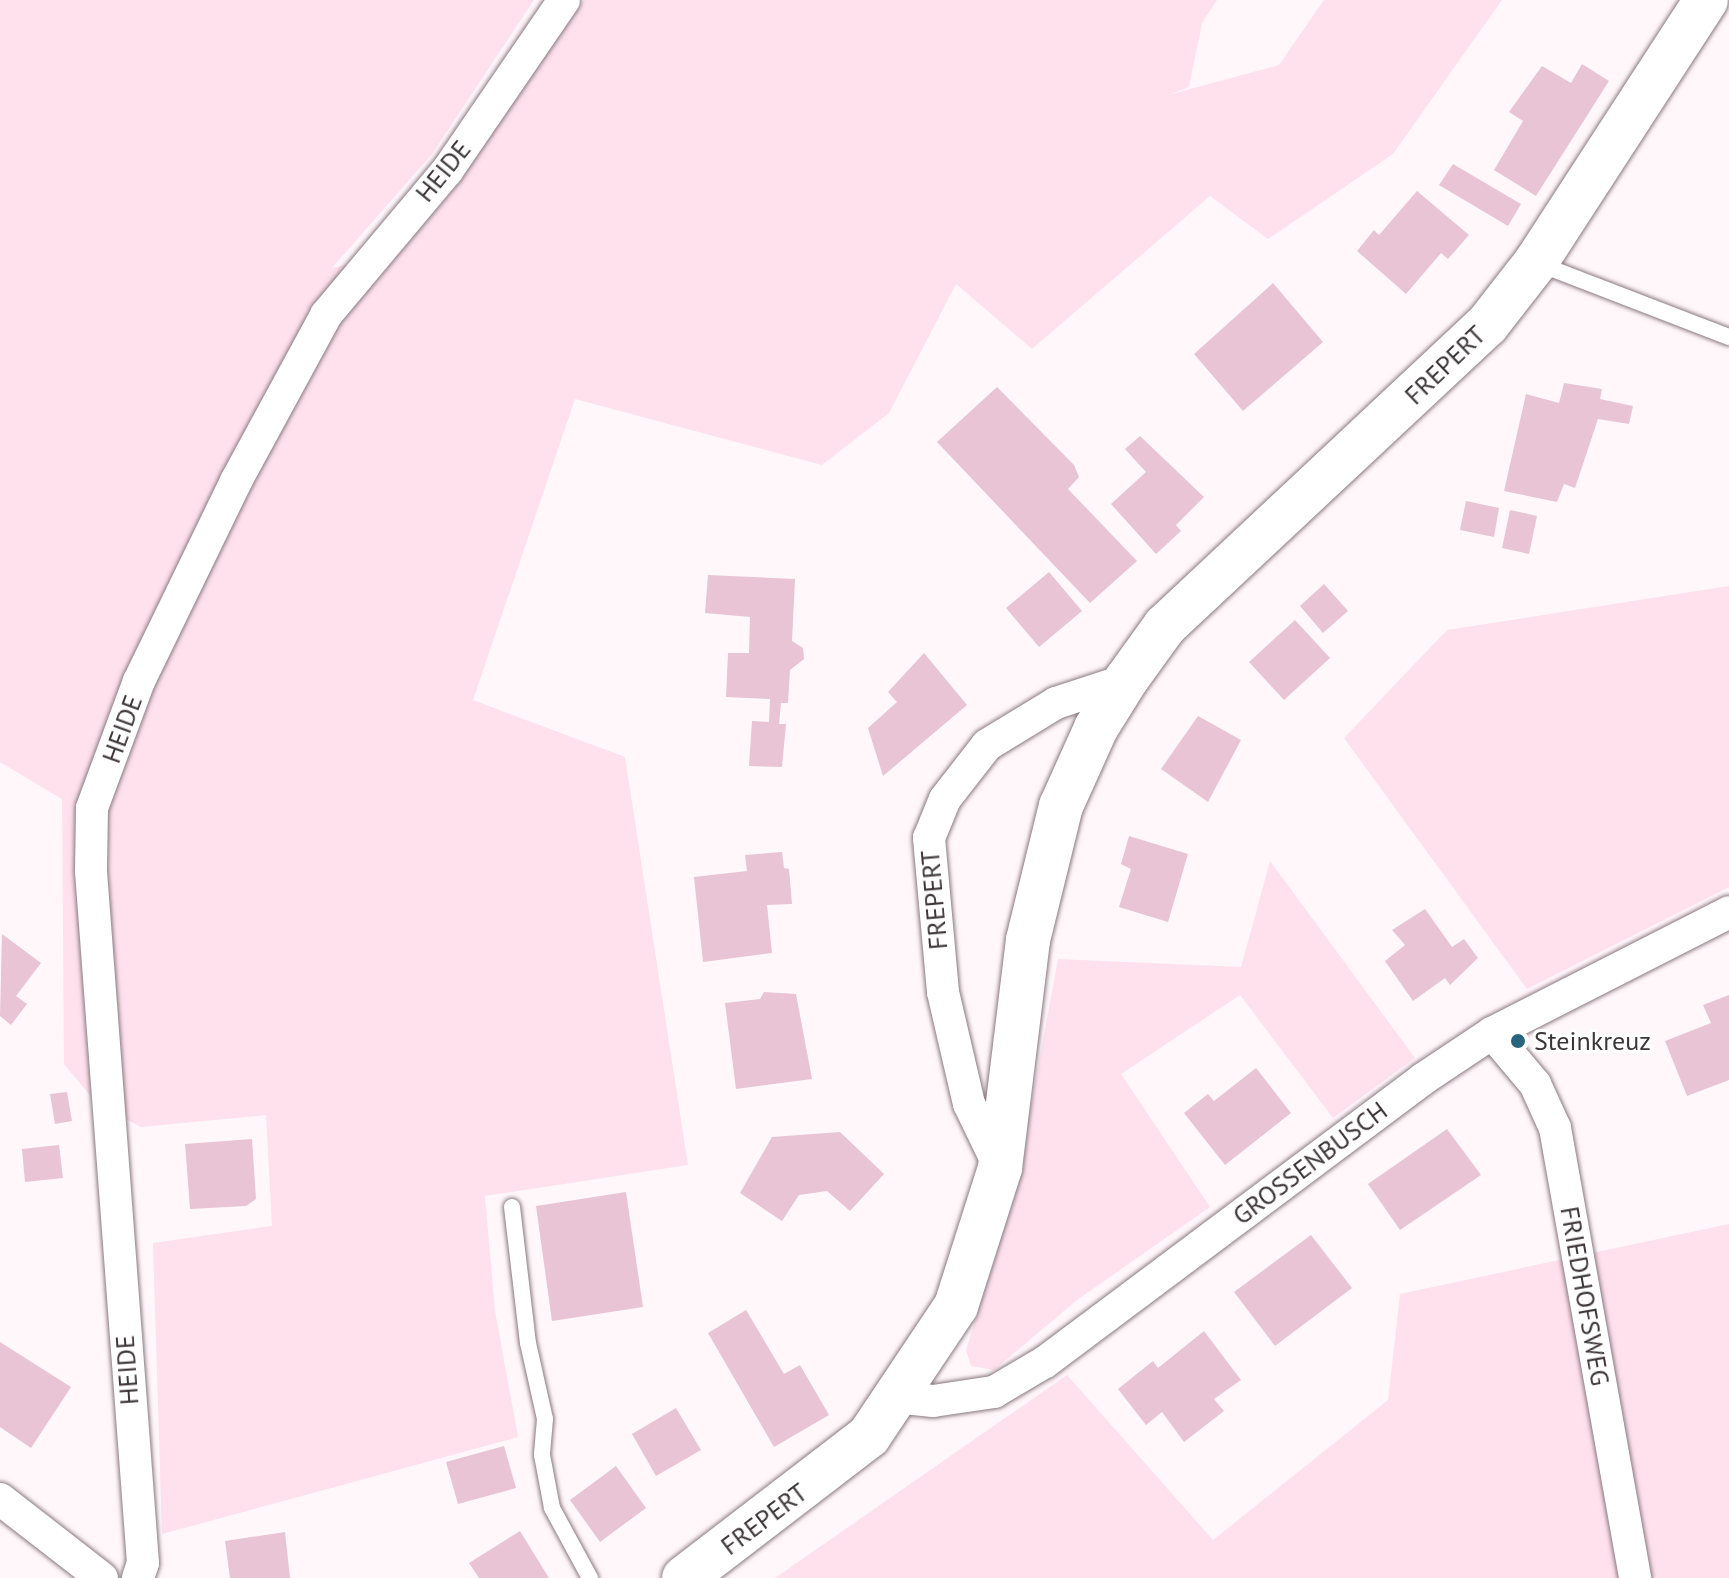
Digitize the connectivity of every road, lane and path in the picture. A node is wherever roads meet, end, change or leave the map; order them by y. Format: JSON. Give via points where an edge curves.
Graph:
{"nodes":[{"id":1,"x":564,"y":0,"type":"edge"},
{"id":2,"x":1706,"y":0,"type":"edge"},
{"id":3,"x":1536,"y":262,"type":"junction"},
{"id":4,"x":1729,"y":337,"type":"edge"},
{"id":5,"x":1126,"y":680,"type":"junction"},
{"id":6,"x":1729,"y":912,"type":"edge"},
{"id":7,"x":1492,"y":1033,"type":"junction"},
{"id":8,"x":1000,"y":1168,"type":"junction"},
{"id":9,"x":512,"y":1207,"type":"dead end"},
{"id":10,"x":895,"y":1397,"type":"junction"},
{"id":11,"x":0,"y":1499,"type":"edge"},
{"id":12,"x":102,"y":1578,"type":"edge"},
{"id":13,"x":138,"y":1578,"type":"edge"},
{"id":14,"x":590,"y":1578,"type":"edge"},
{"id":15,"x":684,"y":1578,"type":"edge"},
{"id":16,"x":1635,"y":1578,"type":"edge"}],
"edges":[{"from":1,"to":13,"type":"street","name":"HEIDE","via":[[447,171],[326,315],[236,481],[146,666],[92,808],[91,871],[143,1563]]},
{"from":2,"to":3,"type":"street","name":"FREPERT"},
{"from":3,"to":4,"type":"lane"},
{"from":3,"to":5,"type":"street","name":"FREPERT","via":[[1487,325],[1165,626]]},
{"from":5,"to":8,"type":"street","name":"FREPERT","via":[[1096,728],[1061,806],[1028,940]]},
{"from":5,"to":8,"type":"street","name":"FREPERT","via":[[1056,703],[987,745],[945,799],[929,838],[943,992],[969,1104]]},
{"from":6,"to":7,"type":"street","name":"GROSSENBUSCH"},
{"from":7,"to":10,"type":"street","name":"GROSSENBUSCH","via":[[1045,1362],[994,1392],[933,1401]]},
{"from":7,"to":16,"type":"street","name":"FRIEDHOFSWEG","via":[[1535,1084],[1555,1128]]},
{"from":8,"to":10,"type":"street","name":"FREPERT","via":[[956,1306]]},
{"from":9,"to":14,"type":"lane","via":[[528,1343],[545,1419],[542,1455],[552,1508]]},
{"from":10,"to":15,"type":"street","name":"FREPERT","via":[[869,1436]]},
{"from":11,"to":12,"type":"street"}]}
